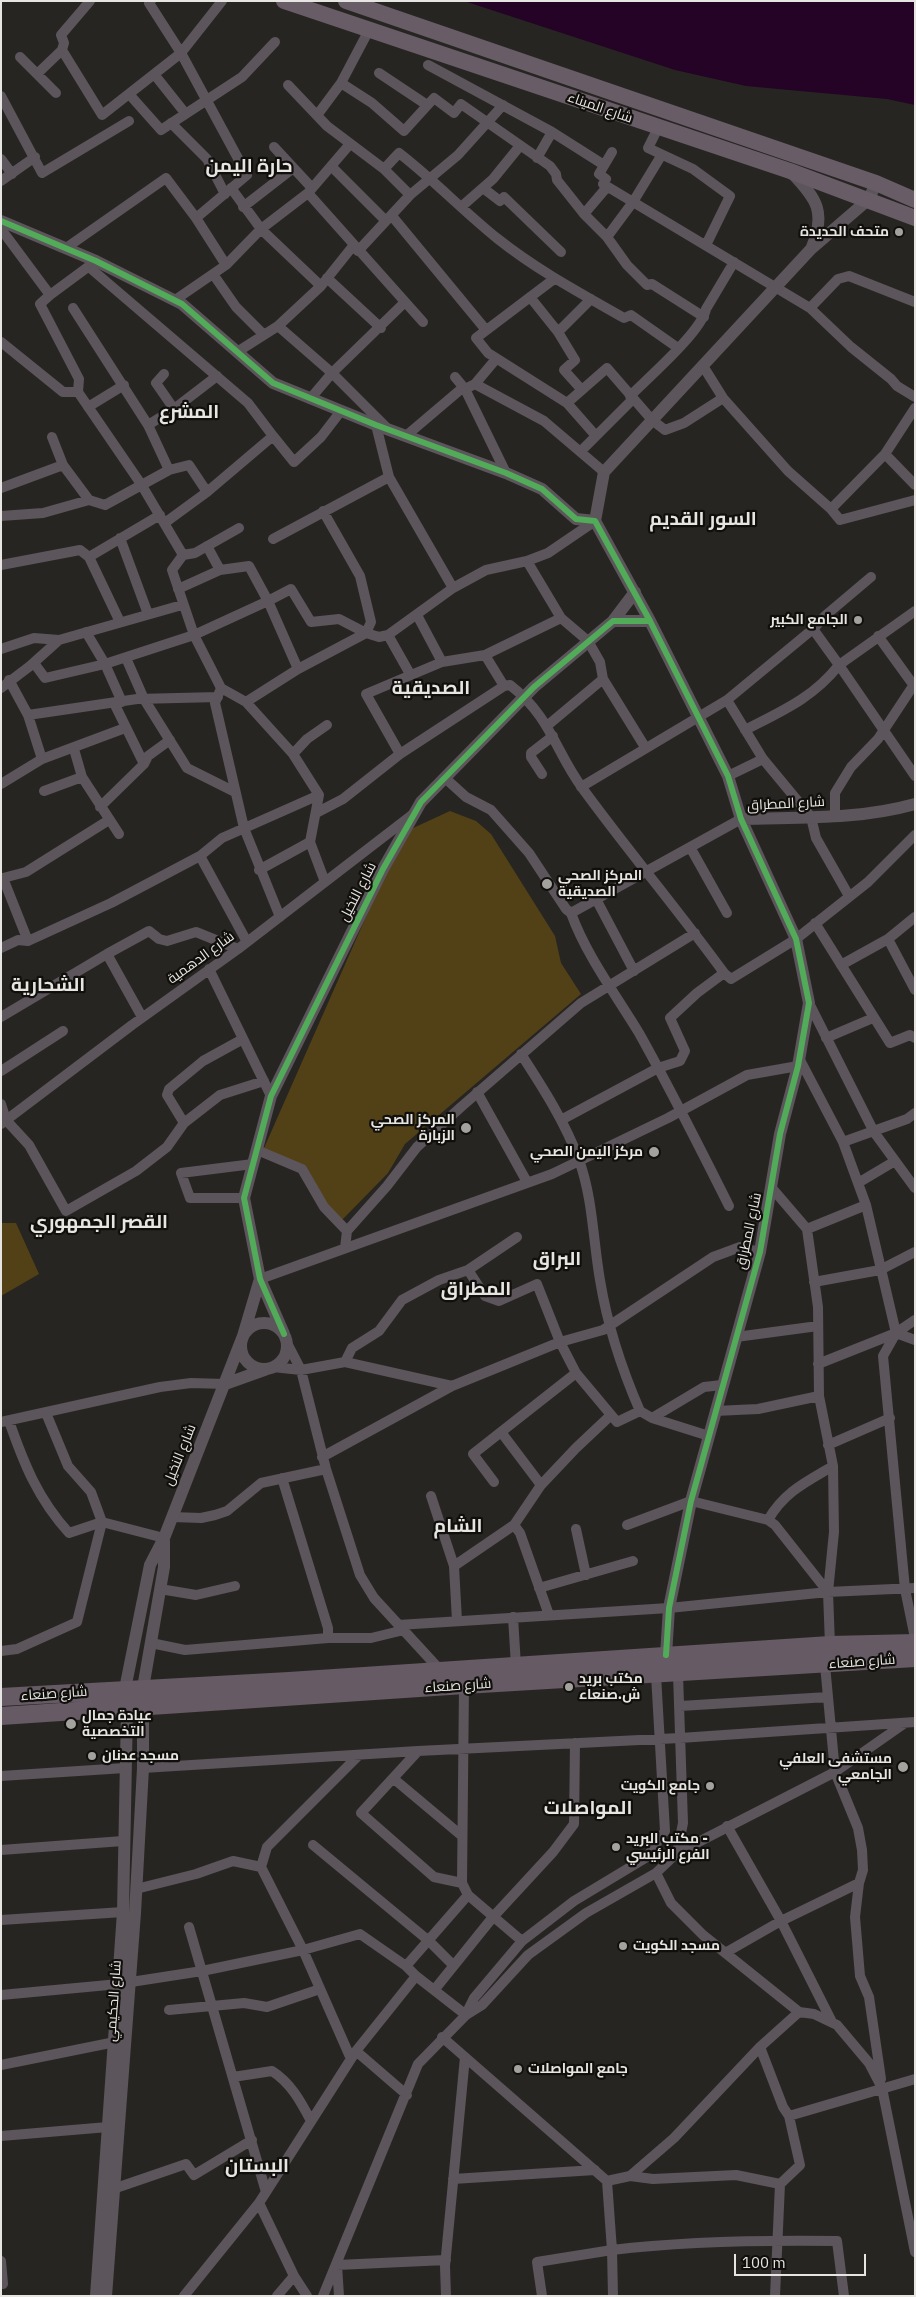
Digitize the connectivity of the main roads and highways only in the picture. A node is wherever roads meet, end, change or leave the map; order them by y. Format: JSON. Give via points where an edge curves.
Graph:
{"nodes":[{"id":1,"x":284,"y":1,"type":"edge"},
{"id":2,"x":346,"y":1,"type":"edge"},
{"id":3,"x":915,"y":200,"type":"edge"},
{"id":4,"x":915,"y":218,"type":"edge"},
{"id":5,"x":915,"y":1643,"type":"edge"},
{"id":6,"x":915,"y":1658,"type":"edge"},
{"id":7,"x":288,"y":1689,"type":"junction"},
{"id":8,"x":255,"y":1691,"type":"junction"},
{"id":9,"x":1,"y":1697,"type":"edge"},
{"id":10,"x":1,"y":1716,"type":"edge"}],
"edges":[{"from":1,"to":4,"type":"main road","name":"شارع الميناء","via":[[790,171]]},
{"from":2,"to":3,"type":"main road","via":[[876,183]]},
{"from":5,"to":7,"type":"highway","name":"شارع صنعاء","via":[[830,1645],[441,1671]]},
{"from":6,"to":7,"type":"highway","name":"شارع صنعاء","via":[[464,1685]]},
{"from":7,"to":8,"type":"highway","name":"شارع صنعاء"},
{"from":8,"to":9,"type":"highway","name":"شارع صنعاء","via":[[143,1688]]},
{"from":8,"to":10,"type":"highway","name":"شارع صنعاء","via":[[135,1708]]}]}
